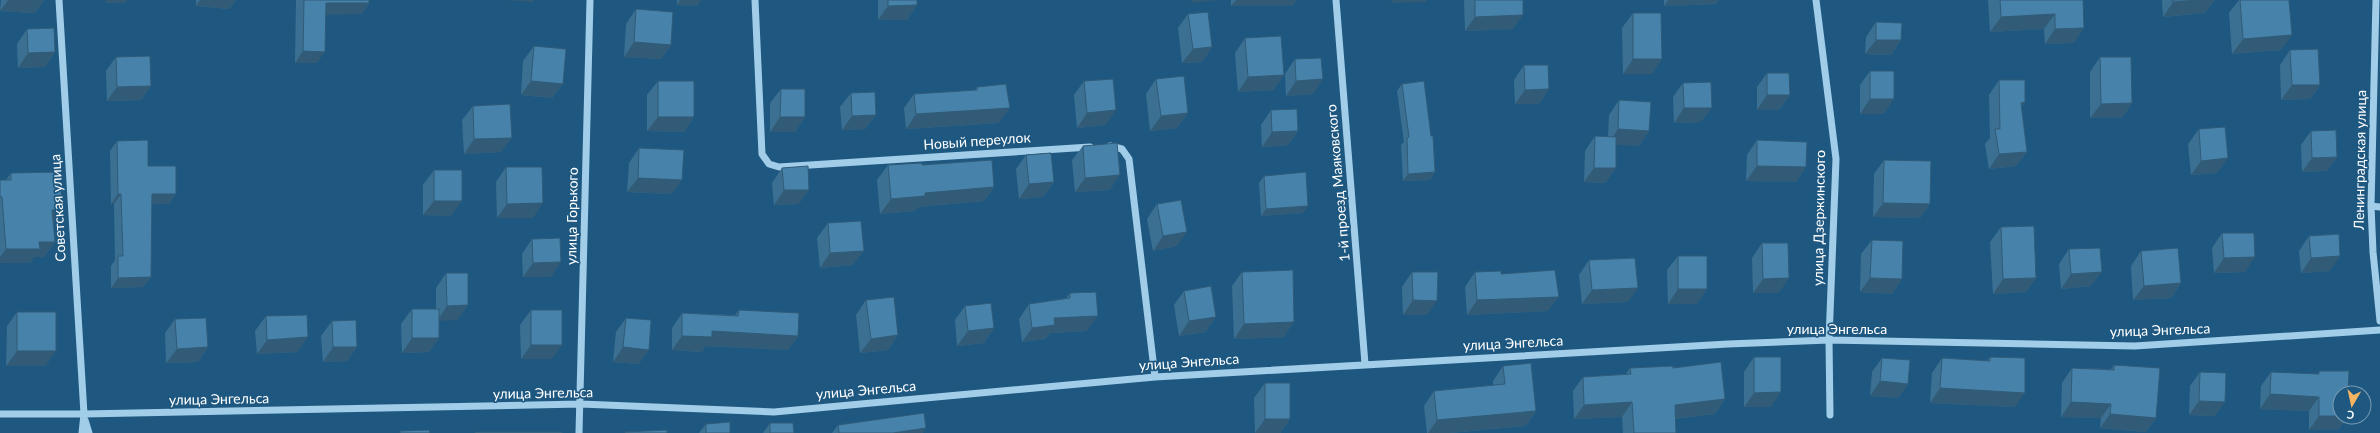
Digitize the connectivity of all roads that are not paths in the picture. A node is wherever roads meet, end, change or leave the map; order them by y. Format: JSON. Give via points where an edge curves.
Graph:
{"nodes":[{"id":1,"x":59,"y":0,"type":"edge"},
{"id":2,"x":590,"y":0,"type":"edge"},
{"id":3,"x":756,"y":0,"type":"edge"},
{"id":4,"x":1336,"y":0,"type":"edge"},
{"id":5,"x":1816,"y":0,"type":"edge"},
{"id":6,"x":2376,"y":0,"type":"edge"},
{"id":7,"x":1105,"y":146,"type":"edge"},
{"id":8,"x":1097,"y":147,"type":"edge"},
{"id":9,"x":2371,"y":206,"type":"junction"},
{"id":10,"x":2380,"y":207,"type":"edge"},
{"id":11,"x":2380,"y":321,"type":"edge"},
{"id":12,"x":2380,"y":330,"type":"edge"},
{"id":13,"x":1829,"y":340,"type":"junction"},
{"id":14,"x":1365,"y":364,"type":"junction"},
{"id":15,"x":1155,"y":377,"type":"junction"},
{"id":16,"x":581,"y":404,"type":"junction"},
{"id":17,"x":0,"y":414,"type":"edge"},
{"id":18,"x":84,"y":414,"type":"junction"},
{"id":19,"x":1830,"y":415,"type":"dead end"},
{"id":20,"x":82,"y":433,"type":"edge"},
{"id":21,"x":89,"y":433,"type":"edge"},
{"id":22,"x":579,"y":433,"type":"edge"}],
"edges":[{"from":1,"to":18,"type":"street","name":"Советская улица"},
{"from":2,"to":16,"type":"street","name":"улица Горького"},
{"from":3,"to":8,"type":"street","name":"Новый переулок","via":[[762,154],[768,164],[779,167]]},
{"from":4,"to":14,"type":"street","name":"1-й проезд Маяковского"},
{"from":5,"to":13,"type":"street","name":"улица Дзержинского","via":[[1836,159]]},
{"from":6,"to":9,"type":"street","name":"Ленинградская улица"},
{"from":7,"to":15,"type":"street","via":[[1122,149],[1129,159]]},
{"from":9,"to":10,"type":"street"},
{"from":9,"to":11,"type":"street","name":"Ленинградская улица"},
{"from":12,"to":13,"type":"street","name":"улица Энгельса","via":[[2135,346]]},
{"from":13,"to":14,"type":"street","name":"улица Энгельса"},
{"from":13,"to":19,"type":"street","name":"улица Дзержинского"},
{"from":14,"to":15,"type":"street","name":"улица Энгельса"},
{"from":15,"to":16,"type":"street","name":"улица Энгельса","via":[[774,412]]},
{"from":16,"to":18,"type":"street","name":"улица Энгельса"},
{"from":16,"to":22,"type":"street","name":"улица Горького"},
{"from":17,"to":18,"type":"street","name":"улица Энгельса"},
{"from":18,"to":20,"type":"street","name":"Советская улица"},
{"from":18,"to":21,"type":"street","name":"Советская улица"}]}
